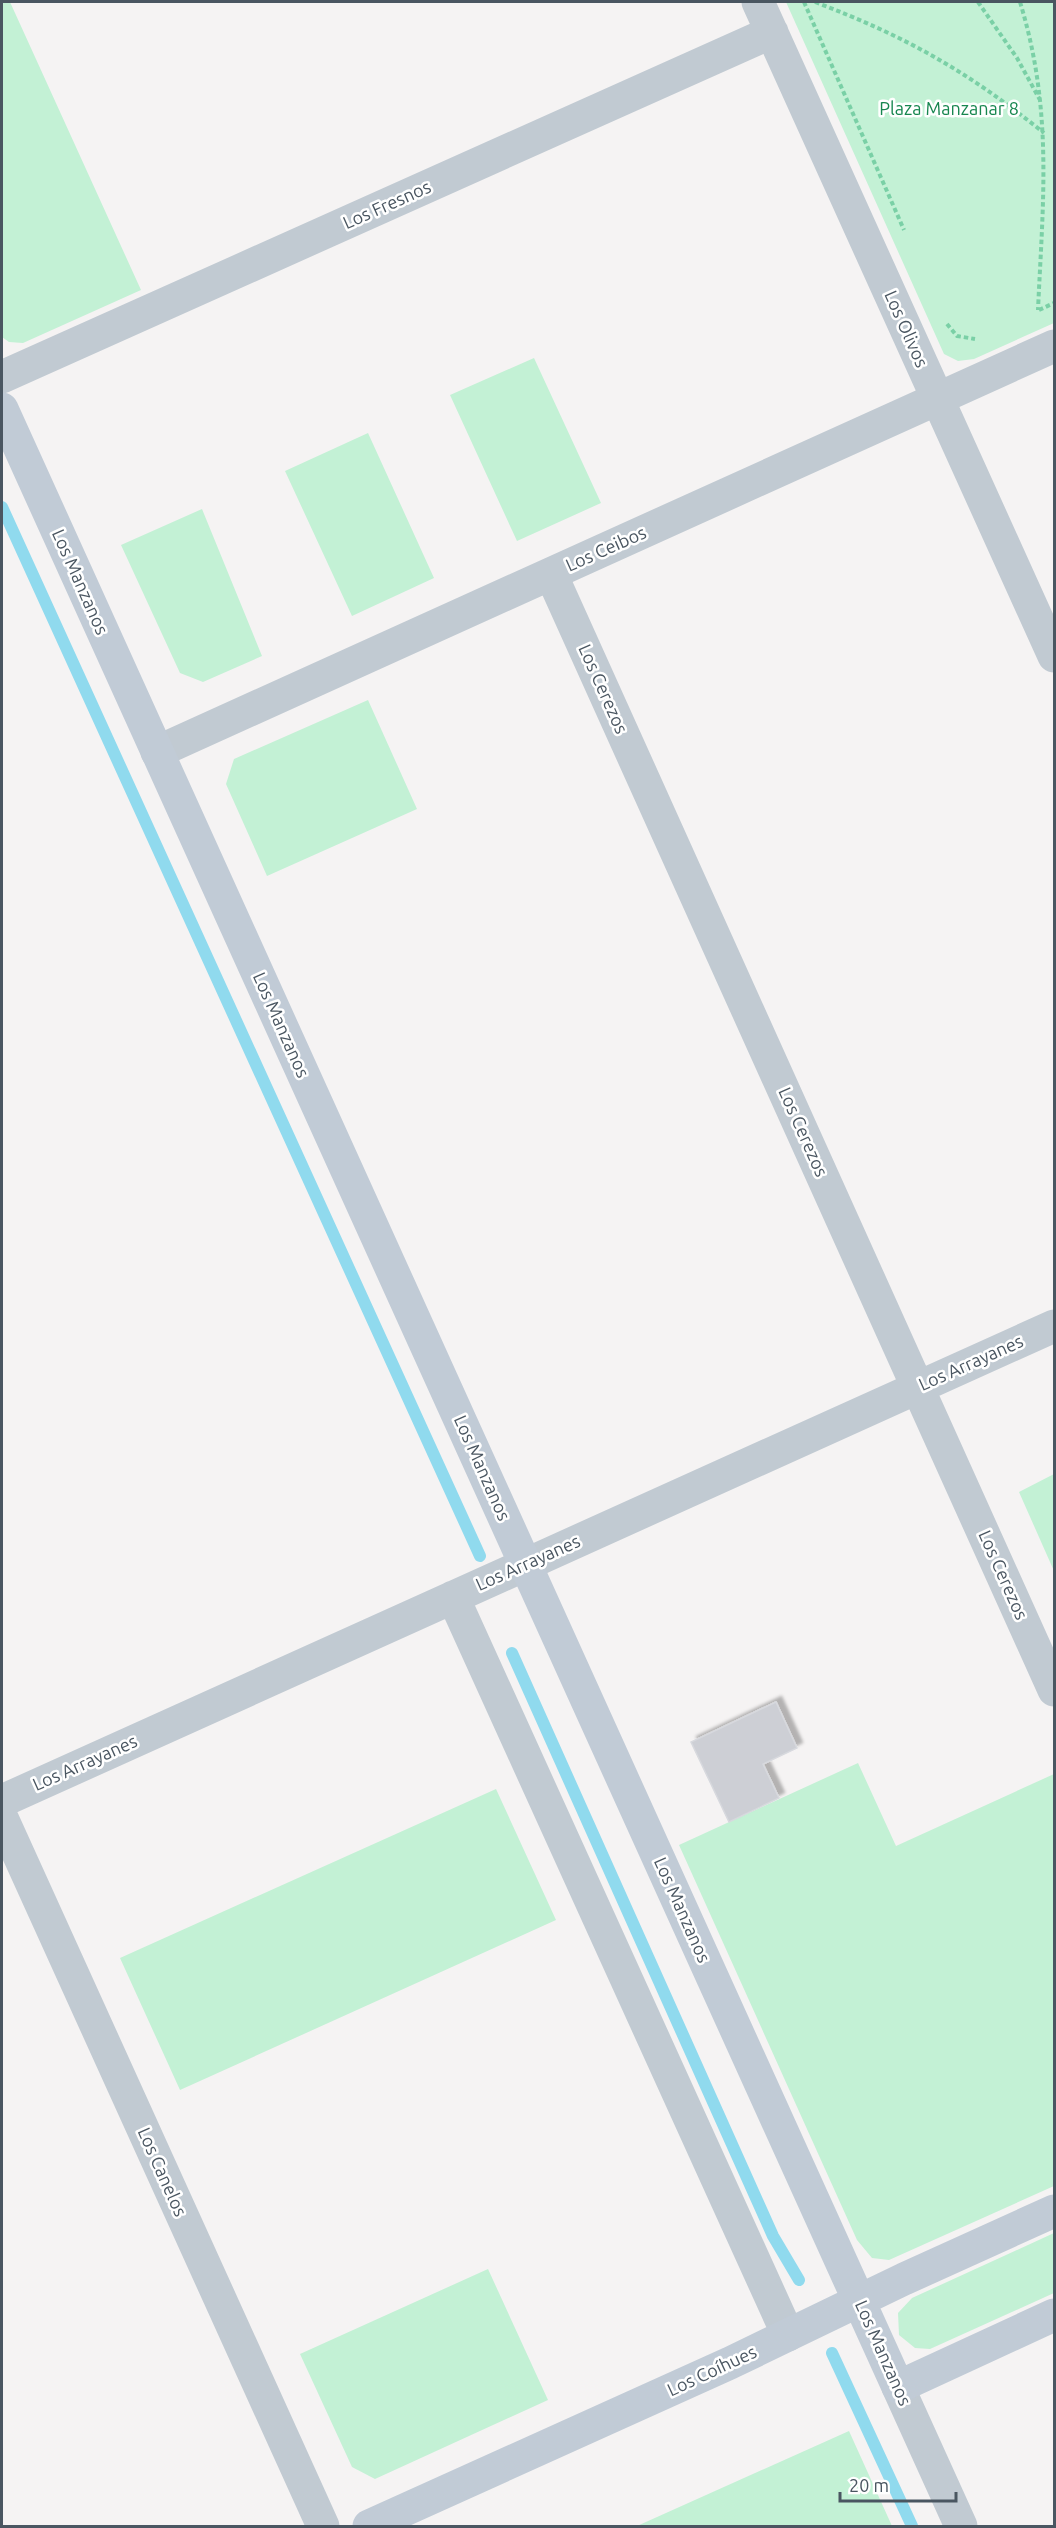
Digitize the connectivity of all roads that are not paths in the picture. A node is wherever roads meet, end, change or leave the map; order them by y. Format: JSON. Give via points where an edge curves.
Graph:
{"nodes":[{"id":1,"x":758,"y":2,"type":"edge"},
{"id":2,"x":772,"y":32,"type":"junction"},
{"id":3,"x":1054,"y":346,"type":"edge"},
{"id":4,"x":2,"y":378,"type":"edge"},
{"id":5,"x":938,"y":399,"type":"junction"},
{"id":6,"x":2,"y":409,"type":"edge"},
{"id":7,"x":551,"y":574,"type":"junction"},
{"id":8,"x":1054,"y":657,"type":"edge"},
{"id":9,"x":157,"y":752,"type":"junction"},
{"id":10,"x":1054,"y":1326,"type":"edge"},
{"id":11,"x":918,"y":1387,"type":"junction"},
{"id":12,"x":525,"y":1564,"type":"junction"},
{"id":13,"x":453,"y":1597,"type":"junction"},
{"id":14,"x":1054,"y":1689,"type":"edge"},
{"id":15,"x":2,"y":1801,"type":"edge"},
{"id":16,"x":2,"y":1818,"type":"edge"},
{"id":17,"x":1054,"y":2211,"type":"edge"},
{"id":18,"x":859,"y":2301,"type":"junction"},
{"id":19,"x":1054,"y":2315,"type":"edge"},
{"id":20,"x":788,"y":2336,"type":"junction"},
{"id":21,"x":898,"y":2387,"type":"junction"},
{"id":22,"x":323,"y":2526,"type":"edge"},
{"id":23,"x":369,"y":2526,"type":"edge"},
{"id":24,"x":961,"y":2526,"type":"edge"}],
"edges":[{"from":1,"to":2,"type":"street","name":"Los Olivos"},
{"from":2,"to":4,"type":"street","name":"Los Fresnos"},
{"from":2,"to":5,"type":"street","name":"Los Olivos"},
{"from":3,"to":5,"type":"street","name":"Los Ceibos"},
{"from":5,"to":7,"type":"street","name":"Los Ceibos"},
{"from":5,"to":8,"type":"street","name":"Los Olivos"},
{"from":6,"to":9,"type":"street","name":"Los Manzanos"},
{"from":7,"to":9,"type":"street","name":"Los Ceibos"},
{"from":7,"to":11,"type":"street","name":"Los Cerezos"},
{"from":9,"to":12,"type":"street","name":"Los Manzanos"},
{"from":10,"to":11,"type":"street","name":"Los Arrayanes"},
{"from":11,"to":12,"type":"street","name":"Los Arrayanes"},
{"from":11,"to":14,"type":"street","name":"Los Cerezos"},
{"from":12,"to":13,"type":"street","name":"Los Arrayanes"},
{"from":12,"to":18,"type":"street","name":"Los Manzanos"},
{"from":13,"to":15,"type":"street","name":"Los Arrayanes"},
{"from":13,"to":20,"type":"street"},
{"from":16,"to":22,"type":"street","name":"Los Canelos"},
{"from":17,"to":18,"type":"street","name":"Los Coíhues"},
{"from":18,"to":20,"type":"street","name":"Los Coíhues"},
{"from":18,"to":21,"type":"street","name":"Los Manzanos"},
{"from":19,"to":21,"type":"street"},
{"from":20,"to":23,"type":"street","name":"Los Coíhues"},
{"from":21,"to":24,"type":"street","name":"Los Manzanos"}]}
